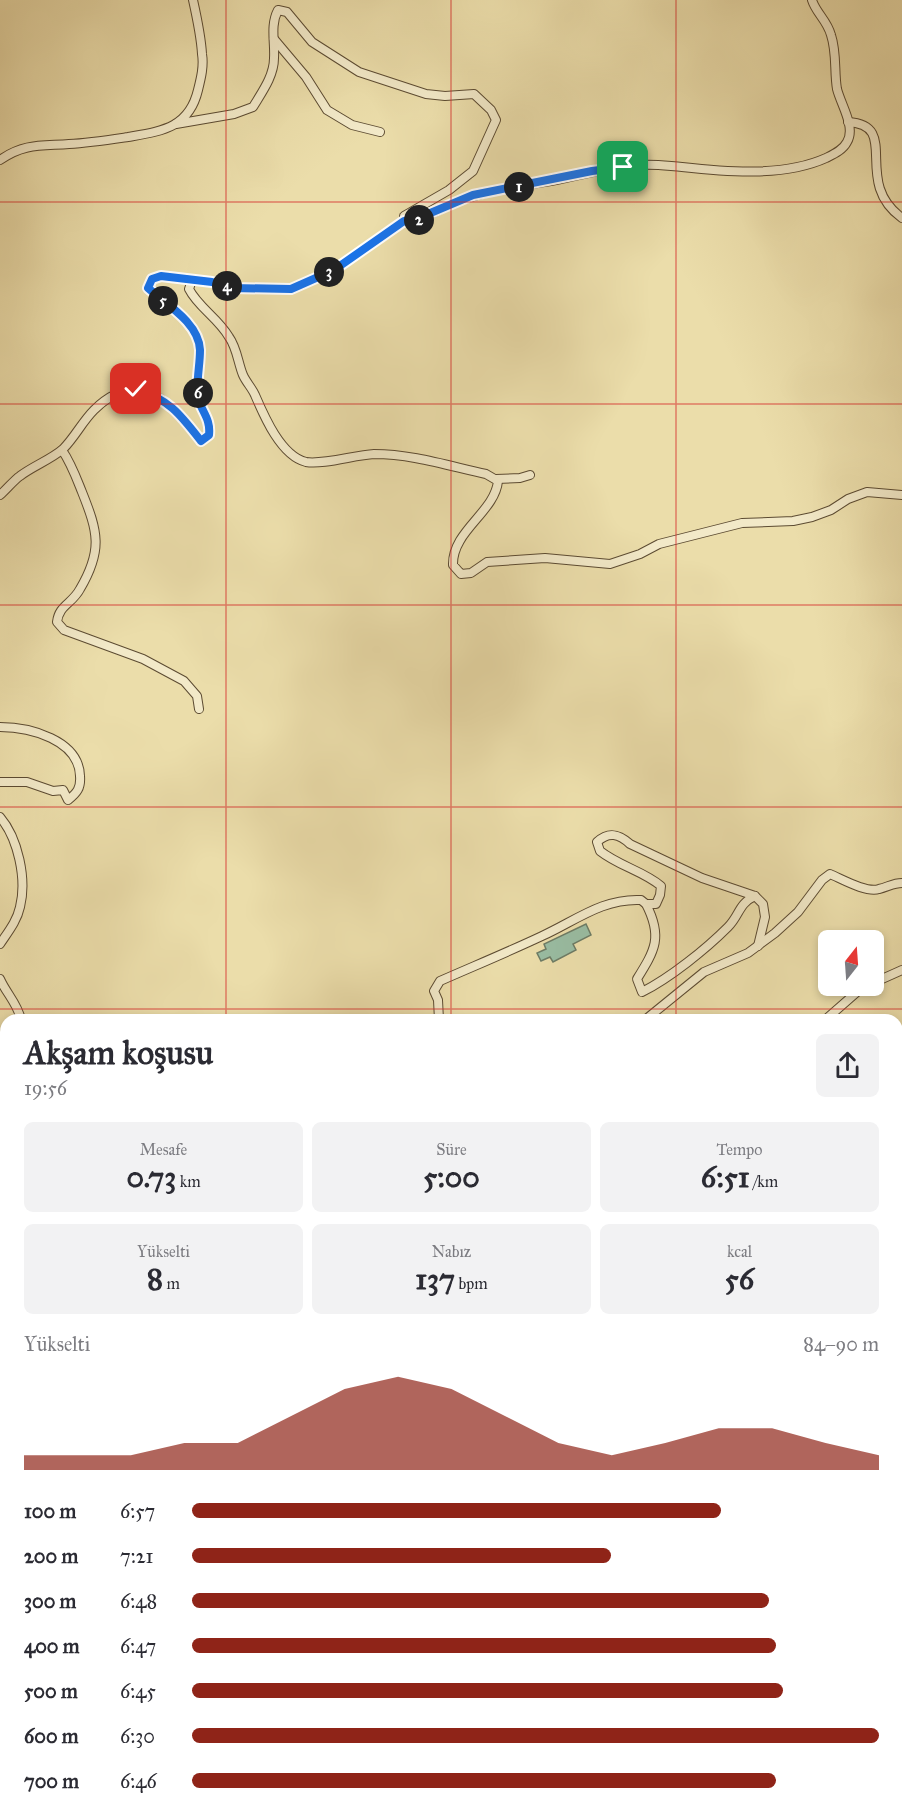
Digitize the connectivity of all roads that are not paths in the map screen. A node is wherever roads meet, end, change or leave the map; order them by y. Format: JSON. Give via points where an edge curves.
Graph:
{"nodes":[{"id":1,"x":194,"y":0,"type":"edge"},
{"id":2,"x":812,"y":0,"type":"edge"},
{"id":3,"x":274,"y":39,"type":"junction"},
{"id":4,"x":848,"y":122,"type":"junction"},
{"id":5,"x":176,"y":124,"type":"junction"},
{"id":6,"x":380,"y":132,"type":"dead end"},
{"id":7,"x":0,"y":160,"type":"edge"},
{"id":8,"x":902,"y":218,"type":"edge"},
{"id":9,"x":404,"y":221,"type":"junction"},
{"id":10,"x":192,"y":280,"type":"junction"},
{"id":11,"x":62,"y":450,"type":"junction"},
{"id":12,"x":530,"y":475,"type":"dead end"},
{"id":13,"x":496,"y":479,"type":"junction"},
{"id":14,"x":0,"y":495,"type":"edge"},
{"id":15,"x":902,"y":495,"type":"edge"},
{"id":16,"x":199,"y":709,"type":"dead end"},
{"id":17,"x":0,"y":727,"type":"edge"},
{"id":18,"x":0,"y":782,"type":"edge"},
{"id":19,"x":0,"y":817,"type":"edge"},
{"id":20,"x":902,"y":883,"type":"edge"},
{"id":21,"x":755,"y":896,"type":"junction"},
{"id":22,"x":646,"y":904,"type":"junction"},
{"id":23,"x":0,"y":944,"type":"edge"},
{"id":24,"x":758,"y":946,"type":"junction"},
{"id":25,"x":902,"y":970,"type":"edge"},
{"id":26,"x":884,"y":978,"type":"edge"},
{"id":27,"x":0,"y":979,"type":"edge"},
{"id":28,"x":853,"y":996,"type":"edge"},
{"id":29,"x":20,"y":1014,"type":"edge"},
{"id":30,"x":439,"y":1014,"type":"edge"},
{"id":31,"x":652,"y":1014,"type":"edge"},
{"id":32,"x":832,"y":1014,"type":"edge"}],
"edges":[{"from":1,"to":5,"type":"street","via":[[202,75],[195,101]]},
{"from":2,"to":4,"type":"street","via":[[832,38],[837,88]]},
{"from":3,"to":5,"type":"street","via":[[270,77],[253,107]]},
{"from":3,"to":6,"type":"street","via":[[327,110],[352,125]]},
{"from":3,"to":9,"type":"street","via":[[278,10],[287,12],[312,42],[359,72],[426,94],[474,94],[491,110],[496,120],[473,171],[405,216]]},
{"from":4,"to":8,"type":"street","via":[[865,123],[883,136],[882,191]]},
{"from":4,"to":9,"type":"street","via":[[848,141],[842,149],[806,166],[767,171],[642,165],[592,171],[473,195],[420,219]]},
{"from":5,"to":7,"type":"street","via":[[156,132],[97,143],[31,146]]},
{"from":9,"to":10,"type":"street","via":[[334,270],[291,289],[232,288]]},
{"from":10,"to":11,"type":"street","via":[[161,276],[152,279],[148,288],[191,326],[200,343],[198,399],[208,417],[209,435],[201,441],[173,407],[147,393],[126,389],[93,411]]},
{"from":10,"to":13,"type":"street","via":[[189,289],[193,297],[215,316],[232,341],[266,422],[298,458],[315,462],[360,455],[394,455]]},
{"from":11,"to":14,"type":"street","via":[[20,476]]},
{"from":11,"to":16,"type":"street","via":[[73,468],[97,539],[92,566],[79,593],[58,613],[57,622],[64,630],[143,659],[184,681],[197,696]]},
{"from":12,"to":13,"type":"street"},
{"from":13,"to":15,"type":"street","via":[[497,487],[460,539],[452,558],[461,574],[496,561],[556,558],[610,564],[659,544],[742,523],[812,517],[867,492]]},
{"from":17,"to":18,"type":"street","via":[[31,731],[68,749],[80,765],[80,785],[68,800],[63,790],[53,791],[27,782]]},
{"from":19,"to":23,"type":"street","via":[[16,848],[23,888],[14,923]]},
{"from":20,"to":24,"type":"street","via":[[878,890],[857,887],[830,874],[798,912]]},
{"from":21,"to":22,"type":"street","via":[[746,901],[731,924],[692,958],[642,992],[637,979],[656,943],[655,923]]},
{"from":21,"to":22,"type":"street","via":[[702,878],[614,834],[604,835],[597,842],[600,851],[661,886],[656,904]]},
{"from":21,"to":24,"type":"street","via":[[763,904],[765,917]]},
{"from":22,"to":30,"type":"street","via":[[630,899],[601,906],[440,981],[434,991]]},
{"from":24,"to":31,"type":"street","via":[[705,972]]},
{"from":25,"to":26,"type":"street"},
{"from":27,"to":29,"type":"street"},
{"from":28,"to":32,"type":"street"}]}
